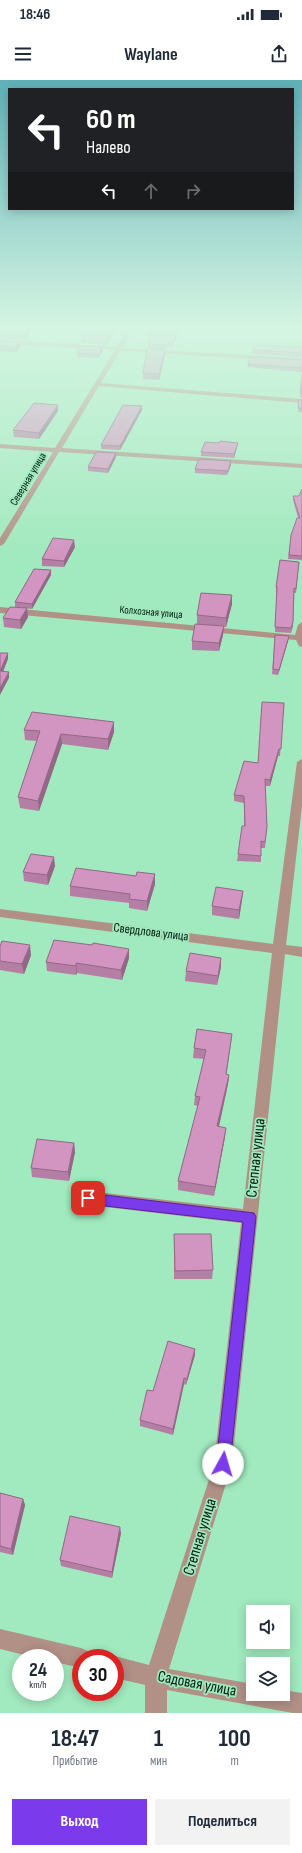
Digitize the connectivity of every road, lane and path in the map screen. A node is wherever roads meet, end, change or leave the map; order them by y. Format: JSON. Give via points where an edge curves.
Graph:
{"nodes":[{"id":1,"x":85,"y":404,"type":"edge"},
{"id":2,"x":0,"y":446,"type":"edge"},
{"id":3,"x":57,"y":450,"type":"junction"},
{"id":4,"x":302,"y":466,"type":"edge"},
{"id":5,"x":0,"y":544,"type":"edge"},
{"id":6,"x":0,"y":610,"type":"edge"},
{"id":7,"x":302,"y":625,"type":"edge"},
{"id":8,"x":301,"y":641,"type":"edge"},
{"id":9,"x":302,"y":762,"type":"edge"},
{"id":10,"x":0,"y":913,"type":"edge"},
{"id":11,"x":279,"y":949,"type":"junction"},
{"id":12,"x":302,"y":952,"type":"edge"},
{"id":13,"x":88,"y":1198,"type":"dead end"},
{"id":14,"x":250,"y":1217,"type":"junction"},
{"id":15,"x":0,"y":1639,"type":"edge"},
{"id":16,"x":72,"y":1656,"type":"edge"},
{"id":17,"x":124,"y":1669,"type":"edge"},
{"id":18,"x":156,"y":1677,"type":"junction"},
{"id":19,"x":302,"y":1704,"type":"edge"},
{"id":20,"x":156,"y":1713,"type":"edge"}],
"edges":[{"from":1,"to":3,"type":"street","name":"Северная улица"},
{"from":2,"to":3,"type":"street"},
{"from":3,"to":4,"type":"street"},
{"from":3,"to":5,"type":"street","name":"Северная улица"},
{"from":6,"to":8,"type":"street","name":"Колхозная улица"},
{"from":7,"to":8,"type":"street"},
{"from":9,"to":11,"type":"street","name":"Степная улица"},
{"from":10,"to":11,"type":"street","name":"Свердлова улица"},
{"from":11,"to":12,"type":"street","name":"Свердлова улица"},
{"from":11,"to":14,"type":"street","name":"Степная улица"},
{"from":13,"to":14,"type":"street"},
{"from":14,"to":18,"type":"street","name":"Степная улица","via":[[223,1464]]},
{"from":15,"to":16,"type":"street"},
{"from":17,"to":18,"type":"street","name":"Садовая улица"},
{"from":18,"to":19,"type":"street","name":"Садовая улица"},
{"from":18,"to":20,"type":"street","name":"Степная улица"}]}
